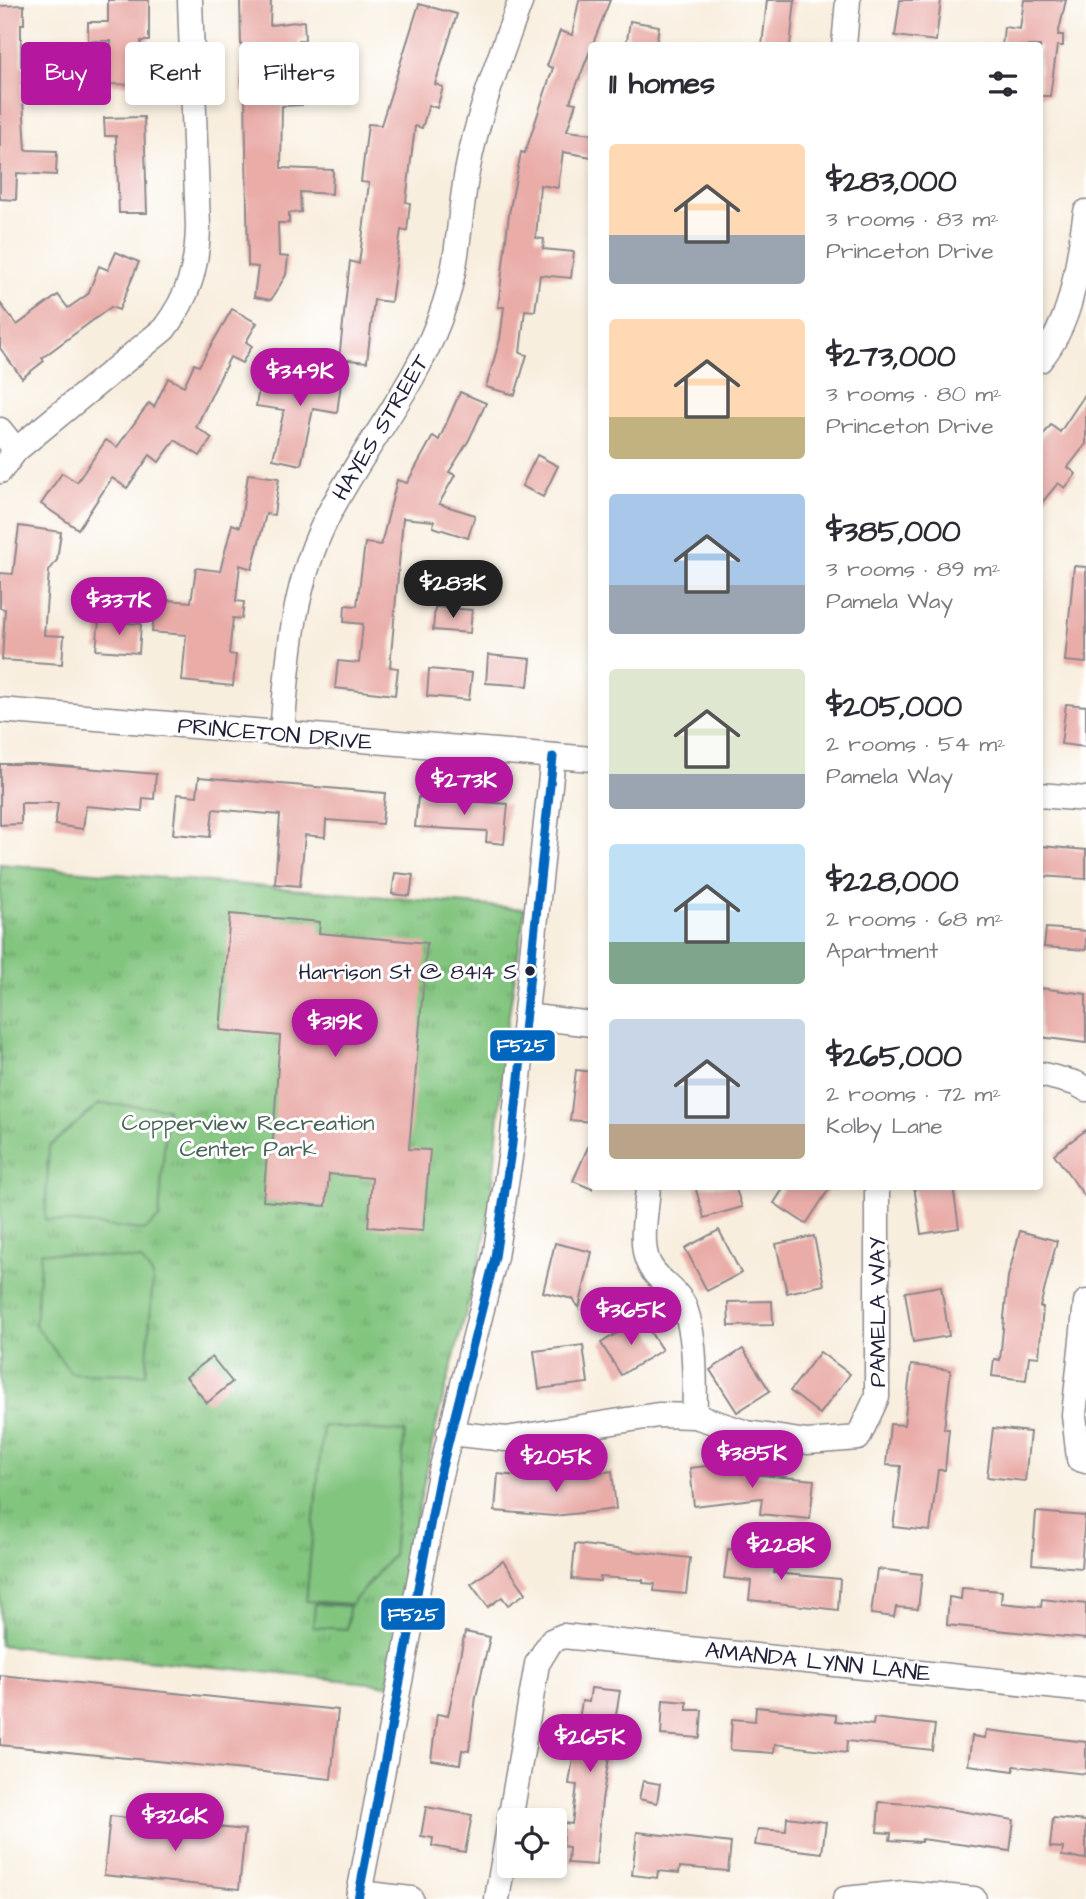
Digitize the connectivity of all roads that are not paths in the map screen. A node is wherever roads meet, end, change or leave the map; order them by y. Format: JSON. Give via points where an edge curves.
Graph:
{"nodes":[{"id":1,"x":190,"y":0,"type":"edge"},
{"id":2,"x":521,"y":0,"type":"edge"},
{"id":3,"x":848,"y":0,"type":"edge"},
{"id":4,"x":844,"y":42,"type":"edge"},
{"id":5,"x":1086,"y":212,"type":"edge"},
{"id":6,"x":1043,"y":356,"type":"edge"},
{"id":7,"x":0,"y":430,"type":"edge"},
{"id":8,"x":16,"y":450,"type":"junction"},
{"id":9,"x":0,"y":471,"type":"edge"},
{"id":10,"x":0,"y":710,"type":"edge"},
{"id":11,"x":282,"y":734,"type":"junction"},
{"id":12,"x":553,"y":757,"type":"junction"},
{"id":13,"x":588,"y":759,"type":"edge"},
{"id":14,"x":1043,"y":795,"type":"edge"},
{"id":15,"x":1086,"y":799,"type":"edge"},
{"id":16,"x":525,"y":1016,"type":"junction"},
{"id":17,"x":588,"y":1024,"type":"edge"},
{"id":18,"x":1043,"y":1075,"type":"edge"},
{"id":19,"x":1086,"y":1089,"type":"edge"},
{"id":20,"x":648,"y":1190,"type":"edge"},
{"id":21,"x":877,"y":1190,"type":"edge"},
{"id":22,"x":1086,"y":1302,"type":"edge"},
{"id":23,"x":695,"y":1416,"type":"junction"},
{"id":24,"x":449,"y":1433,"type":"junction"},
{"id":25,"x":1082,"y":1460,"type":"edge"},
{"id":26,"x":1086,"y":1690,"type":"edge"},
{"id":27,"x":512,"y":1808,"type":"edge"},
{"id":28,"x":500,"y":1878,"type":"edge"},
{"id":29,"x":358,"y":1896,"type":"edge"},
{"id":30,"x":411,"y":1899,"type":"edge"},
{"id":31,"x":497,"y":1899,"type":"edge"},
{"id":32,"x":845,"y":1899,"type":"edge"},
{"id":33,"x":974,"y":1899,"type":"edge"}],
"edges":[{"from":1,"to":8,"type":"street","via":[[198,227],[192,282],[164,329]]},
{"from":2,"to":11,"type":"street","name":"HAYES STREET","via":[[475,132],[445,304],[409,387],[350,477],[312,549],[290,640]]},
{"from":3,"to":4,"type":"street"},
{"from":5,"to":6,"type":"street","via":[[1069,307],[1059,334]]},
{"from":7,"to":8,"type":"street"},
{"from":8,"to":9,"type":"street"},
{"from":10,"to":11,"type":"street","name":"PRINCETON DRIVE"},
{"from":11,"to":12,"type":"street","name":"PRINCETON DRIVE"},
{"from":12,"to":13,"type":"street","name":"PRINCETON DRIVE"},
{"from":12,"to":16,"type":"street"},
{"from":14,"to":15,"type":"street"},
{"from":16,"to":17,"type":"street"},
{"from":16,"to":24,"type":"street","via":[[495,1257]]},
{"from":18,"to":19,"type":"street"},
{"from":20,"to":23,"type":"street","via":[[648,1264],[685,1308],[694,1361]]},
{"from":21,"to":23,"type":"street","name":"PAMELA WAY","via":[[877,1397],[858,1438],[807,1442],[747,1433]]},
{"from":22,"to":25,"type":"street","via":[[1074,1415]]},
{"from":23,"to":24,"type":"street","name":"PAMELA WAY","via":[[658,1415],[506,1439]]},
{"from":24,"to":29,"type":"street"},
{"from":26,"to":27,"type":"street","name":"AMANDA LYNN LANE","via":[[564,1636],[551,1641],[537,1664]]},
{"from":28,"to":31,"type":"street"},
{"from":29,"to":30,"type":"street"},
{"from":32,"to":33,"type":"street","via":[[904,1893]]}]}
